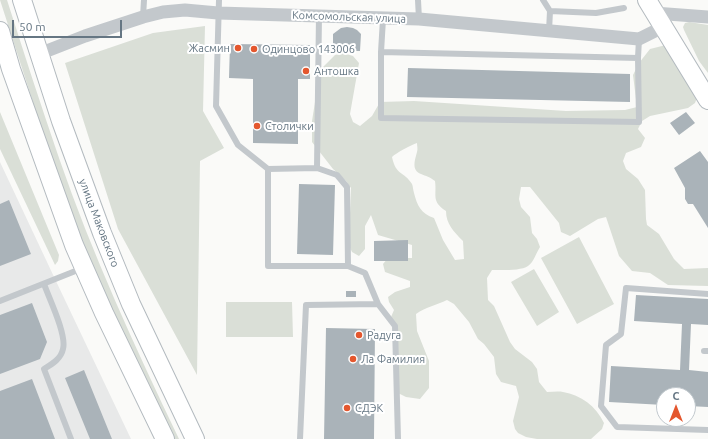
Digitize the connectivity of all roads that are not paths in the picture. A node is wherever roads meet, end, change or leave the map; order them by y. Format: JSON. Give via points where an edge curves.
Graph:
{"nodes":[{"id":1,"x":22,"y":0,"type":"edge"},
{"id":2,"x":144,"y":0,"type":"edge"},
{"id":3,"x":418,"y":0,"type":"edge"},
{"id":4,"x":543,"y":0,"type":"edge"},
{"id":5,"x":218,"y":6,"type":"edge"},
{"id":6,"x":624,"y":8,"type":"dead end"},
{"id":7,"x":550,"y":11,"type":"junction"},
{"id":8,"x":655,"y":13,"type":"edge"},
{"id":9,"x":319,"y":16,"type":"junction"},
{"id":10,"x":143,"y":17,"type":"junction"},
{"id":11,"x":708,"y":18,"type":"edge"},
{"id":12,"x":383,"y":19,"type":"junction"},
{"id":13,"x":419,"y":19,"type":"junction"},
{"id":14,"x":0,"y":31,"type":"edge"},
{"id":15,"x":549,"y":31,"type":"junction"},
{"id":16,"x":639,"y":39,"type":"junction"},
{"id":17,"x":0,"y":49,"type":"edge"},
{"id":18,"x":381,"y":52,"type":"junction"},
{"id":19,"x":39,"y":54,"type":"junction"},
{"id":20,"x":638,"y":58,"type":"junction"},
{"id":21,"x":11,"y":69,"type":"junction"},
{"id":22,"x":708,"y":100,"type":"edge"},
{"id":23,"x":317,"y":168,"type":"junction"},
{"id":24,"x":268,"y":169,"type":"junction"},
{"id":25,"x":348,"y":266,"type":"junction"},
{"id":26,"x":84,"y":268,"type":"junction"},
{"id":27,"x":44,"y":284,"type":"junction"},
{"id":28,"x":708,"y":294,"type":"edge"},
{"id":29,"x":0,"y":301,"type":"edge"},
{"id":30,"x":378,"y":304,"type":"junction"},
{"id":31,"x":708,"y":430,"type":"edge"},
{"id":32,"x":71,"y":439,"type":"edge"},
{"id":33,"x":165,"y":439,"type":"edge"},
{"id":34,"x":195,"y":439,"type":"edge"},
{"id":35,"x":300,"y":439,"type":"edge"},
{"id":36,"x":398,"y":439,"type":"edge"}],
"edges":[{"from":1,"to":19,"type":"main road","name":"улица Маковского"},
{"from":2,"to":10,"type":"lane"},
{"from":3,"to":13,"type":"lane"},
{"from":4,"to":7,"type":"lane"},
{"from":5,"to":9,"type":"street","name":"Комсомольская улица"},
{"from":5,"to":10,"type":"street","name":"Комсомольская улица","via":[[163,12]]},
{"from":5,"to":24,"type":"lane","via":[[216,106],[238,145]]},
{"from":6,"to":7,"type":"lane","via":[[596,13]]},
{"from":7,"to":15,"type":"lane"},
{"from":8,"to":11,"type":"street"},
{"from":8,"to":16,"type":"street"},
{"from":8,"to":22,"type":"main road"},
{"from":9,"to":12,"type":"street","name":"Комсомольская улица"},
{"from":9,"to":23,"type":"lane"},
{"from":10,"to":19,"type":"street","name":"Комсомольская улица"},
{"from":12,"to":13,"type":"street","name":"Комсомольская улица"},
{"from":12,"to":18,"type":"lane"},
{"from":13,"to":15,"type":"street","name":"Комсомольская улица"},
{"from":14,"to":21,"type":"main road"},
{"from":15,"to":16,"type":"street","name":"Комсомольская улица"},
{"from":16,"to":20,"type":"lane"},
{"from":17,"to":21,"type":"main road"},
{"from":18,"to":20,"type":"lane"},
{"from":18,"to":20,"type":"lane","via":[[381,118],[639,122]]},
{"from":19,"to":34,"type":"main road","name":"улица Маковского","via":[[102,233],[131,304]]},
{"from":21,"to":26,"type":"main road"},
{"from":23,"to":24,"type":"lane"},
{"from":23,"to":25,"type":"lane","via":[[337,175],[347,187]]},
{"from":24,"to":25,"type":"lane","via":[[268,266]]},
{"from":25,"to":30,"type":"lane","via":[[365,273]]},
{"from":26,"to":27,"type":"lane"},
{"from":26,"to":33,"type":"main road"},
{"from":27,"to":29,"type":"lane"},
{"from":27,"to":32,"type":"lane","via":[[63,334],[63,349],[56,361],[44,368]]},
{"from":28,"to":31,"type":"lane","via":[[626,288],[621,334],[606,345],[601,406],[616,427]]},
{"from":30,"to":35,"type":"lane","via":[[306,305]]},
{"from":30,"to":36,"type":"lane","via":[[396,326]]}]}
